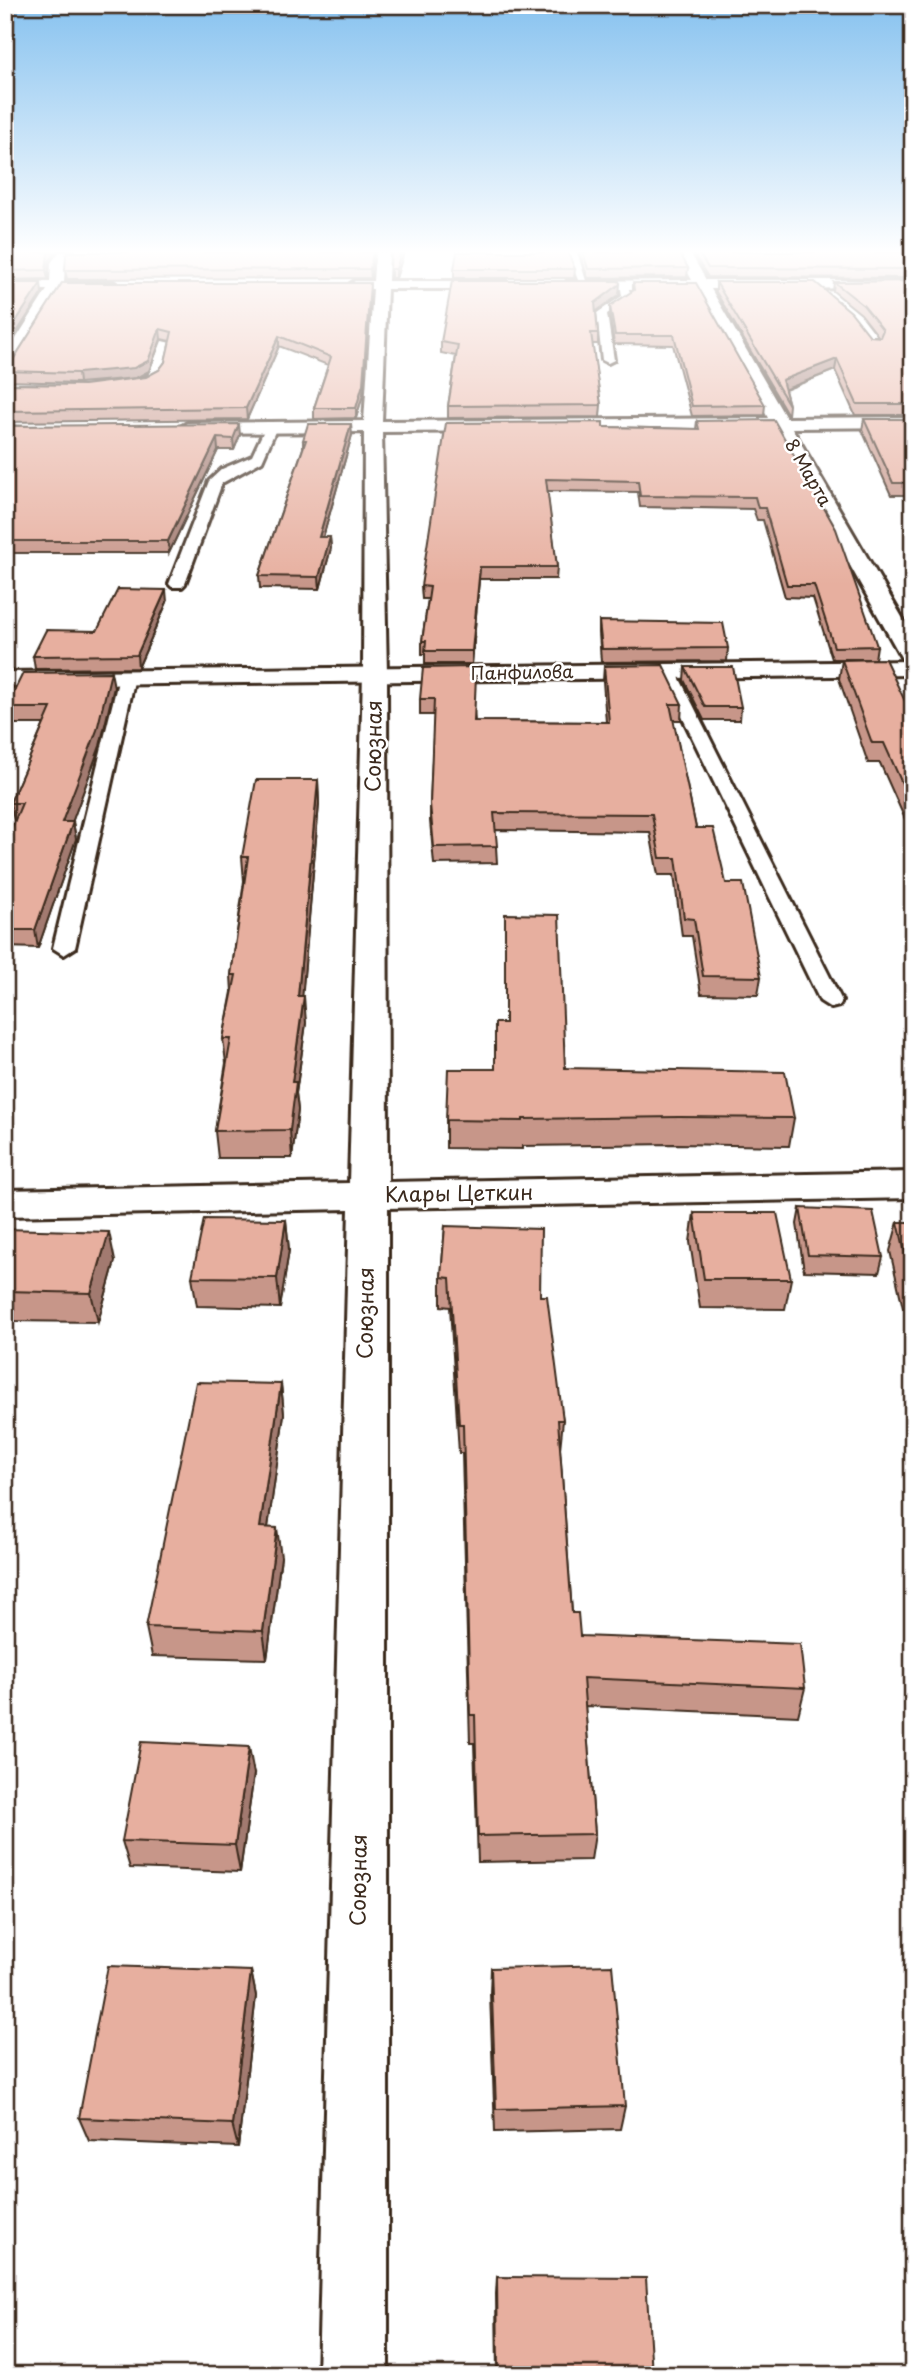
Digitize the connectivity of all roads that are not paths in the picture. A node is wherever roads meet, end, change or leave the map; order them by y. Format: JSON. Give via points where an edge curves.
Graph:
{"nodes":[{"id":1,"x":159,"y":363,"type":"edge"},
{"id":2,"x":376,"y":363,"type":"edge"},
{"id":3,"x":745,"y":363,"type":"edge"},
{"id":4,"x":115,"y":387,"type":"edge"},
{"id":5,"x":913,"y":422,"type":"edge"},
{"id":6,"x":779,"y":423,"type":"junction"},
{"id":7,"x":373,"y":426,"type":"junction"},
{"id":8,"x":271,"y":427,"type":"junction"},
{"id":9,"x":173,"y":428,"type":"edge"},
{"id":10,"x":177,"y":584,"type":"dead end"},
{"id":11,"x":913,"y":657,"type":"edge"},
{"id":12,"x":913,"y":668,"type":"edge"},
{"id":13,"x":668,"y":671,"type":"junction"},
{"id":14,"x":375,"y":674,"type":"junction"},
{"id":15,"x":127,"y":677,"type":"junction"},
{"id":16,"x":5,"y":679,"type":"edge"},
{"id":17,"x":64,"y":948,"type":"dead end"},
{"id":18,"x":831,"y":1002,"type":"dead end"},
{"id":19,"x":913,"y":1185,"type":"edge"},
{"id":20,"x":368,"y":1196,"type":"junction"},
{"id":21,"x":5,"y":1203,"type":"edge"},
{"id":22,"x":353,"y":2375,"type":"edge"}],
"edges":[{"from":1,"to":4,"type":"lane","via":[[146,383]]},
{"from":2,"to":7,"type":"street","name":"Союзная"},
{"from":3,"to":6,"type":"street","name":"8 Марта"},
{"from":5,"to":6,"type":"street"},
{"from":6,"to":7,"type":"street"},
{"from":6,"to":11,"type":"street","name":"8 Марта"},
{"from":7,"to":8,"type":"street"},
{"from":7,"to":14,"type":"street","name":"Союзная"},
{"from":8,"to":9,"type":"street"},
{"from":8,"to":10,"type":"lane","via":[[257,458],[216,481]]},
{"from":12,"to":13,"type":"street","name":"Панфилова"},
{"from":13,"to":14,"type":"street","name":"Панфилова"},
{"from":13,"to":18,"type":"lane"},
{"from":14,"to":15,"type":"street","name":"Панфилова"},
{"from":14,"to":20,"type":"street","name":"Союзная"},
{"from":15,"to":16,"type":"street","name":"Панфилова"},
{"from":15,"to":17,"type":"lane"},
{"from":19,"to":20,"type":"street","name":"Клары Цеткин"},
{"from":20,"to":21,"type":"street","name":"Клары Цеткин"},
{"from":20,"to":22,"type":"street","name":"Союзная"}]}
